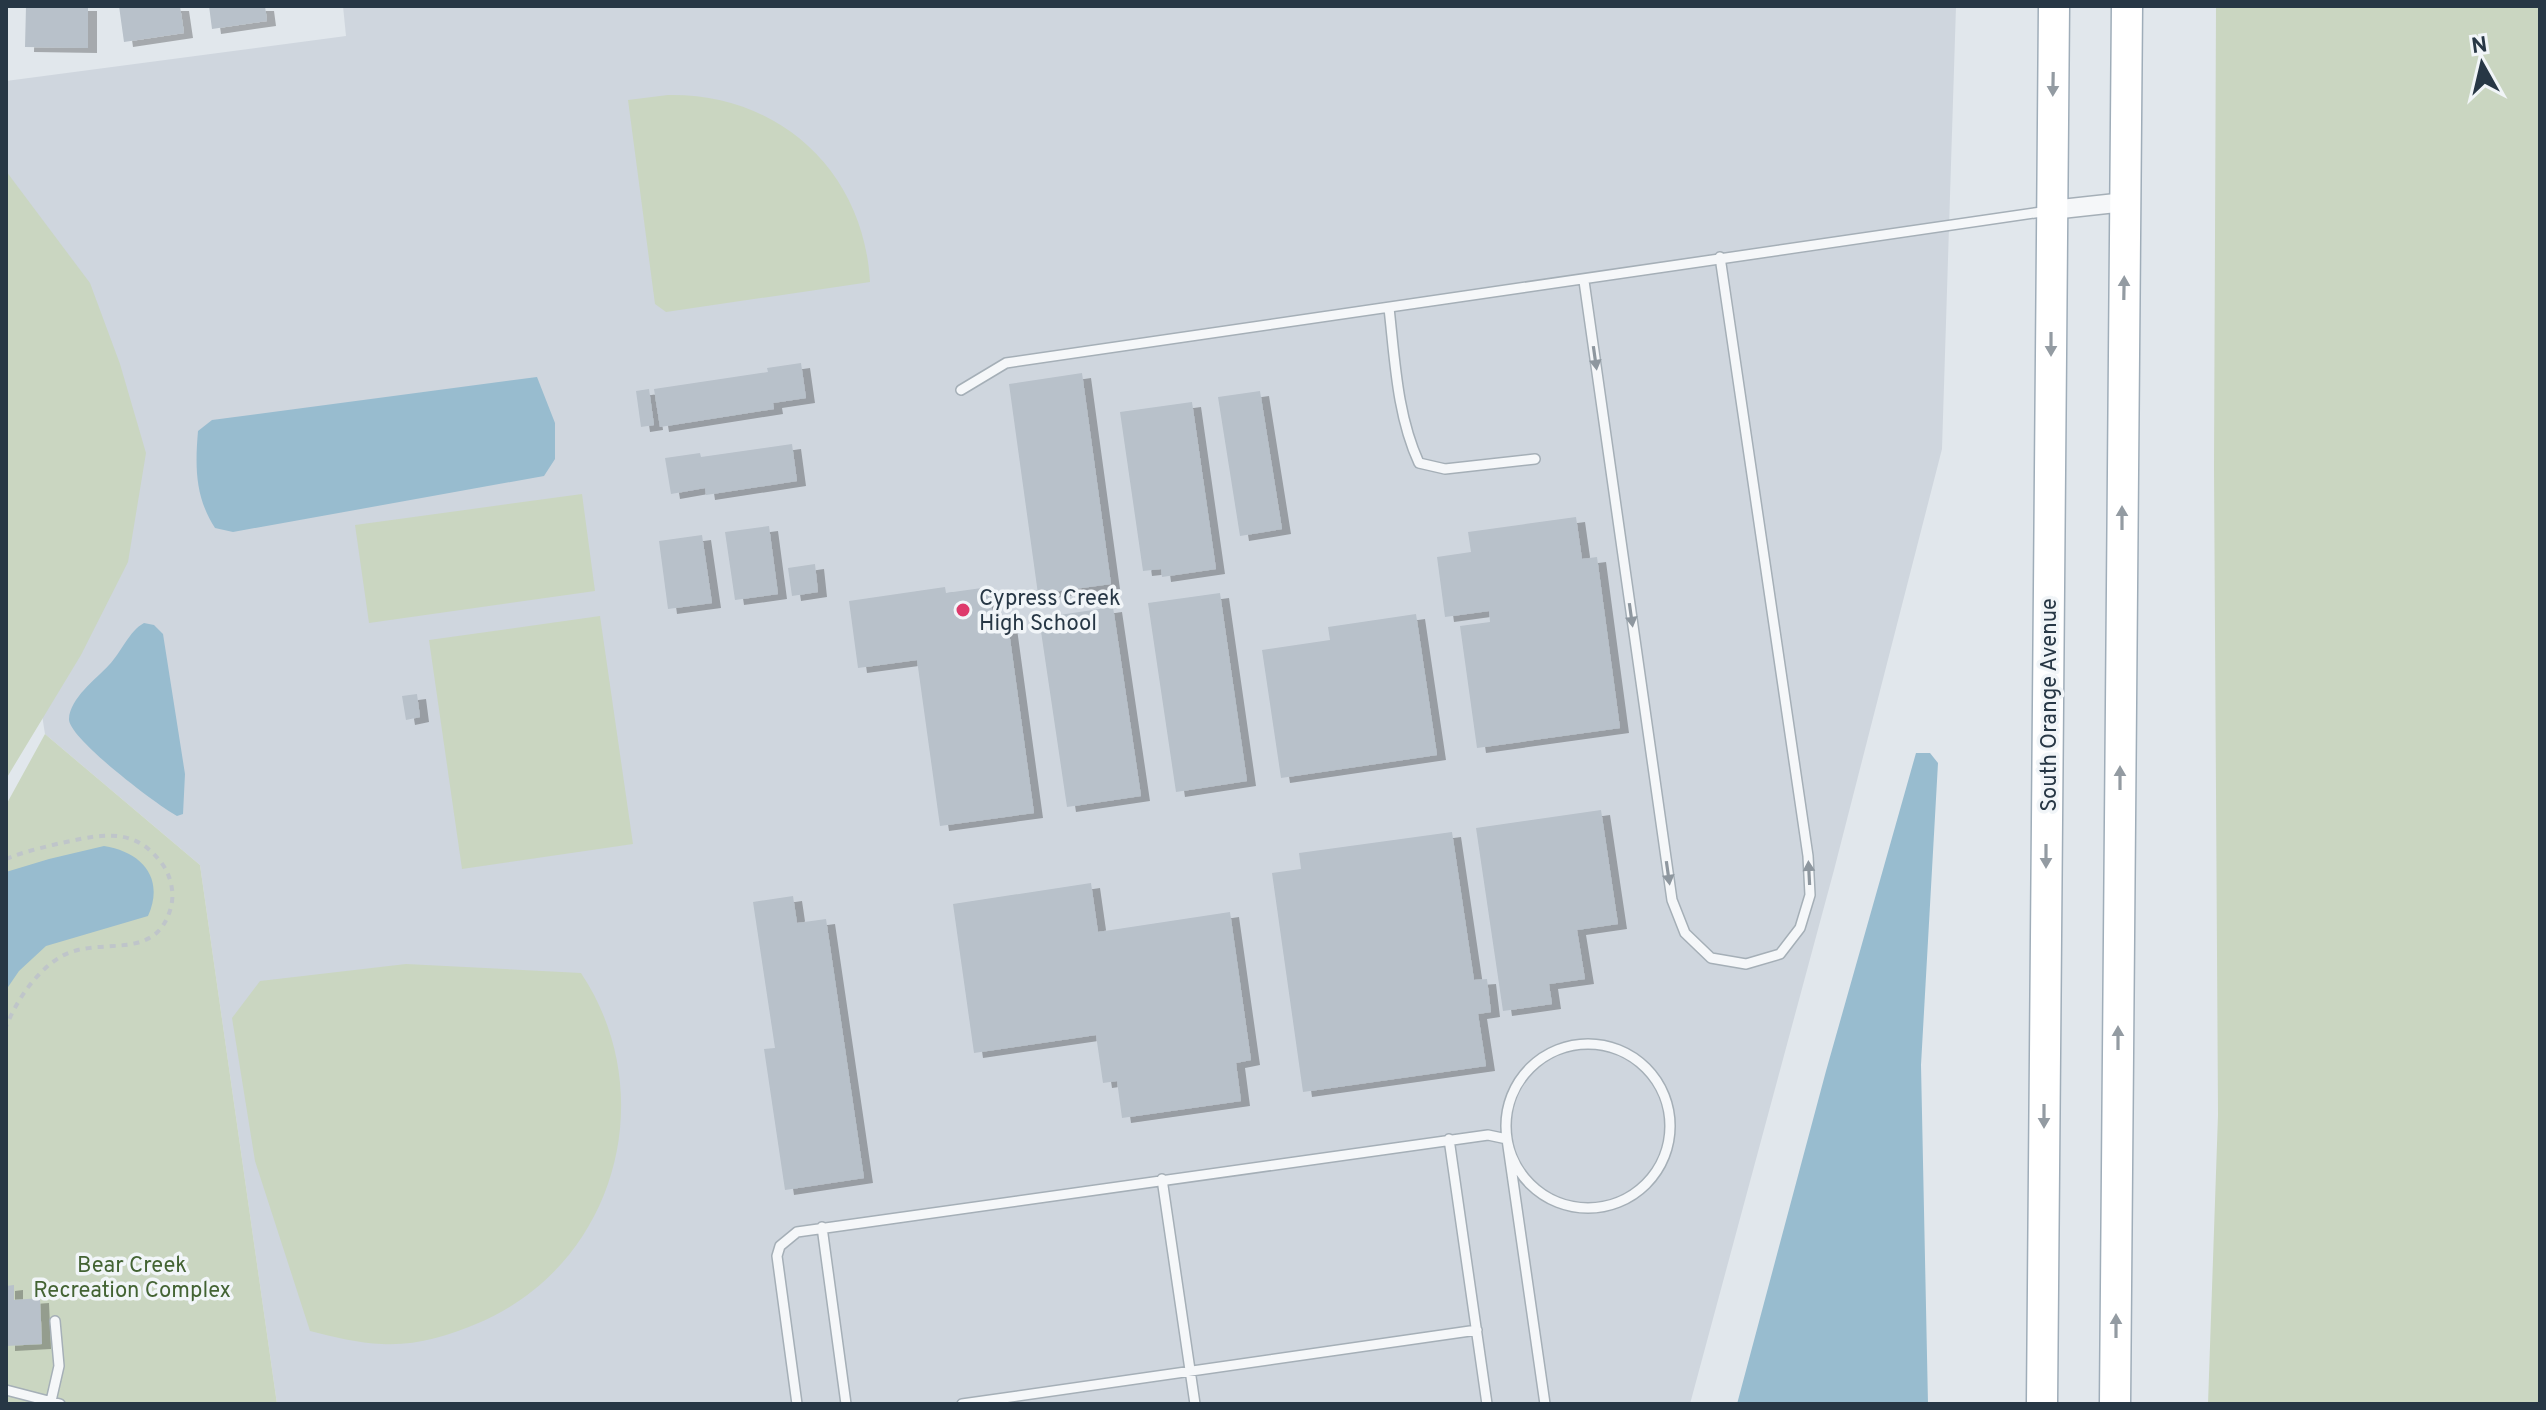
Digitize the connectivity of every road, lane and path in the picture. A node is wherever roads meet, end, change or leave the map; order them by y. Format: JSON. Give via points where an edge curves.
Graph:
{"nodes":[{"id":1,"x":2054,"y":6,"type":"edge"},
{"id":2,"x":2127,"y":6,"type":"edge"},
{"id":3,"x":2125,"y":202,"type":"junction"},
{"id":4,"x":2052,"y":210,"type":"junction"},
{"id":5,"x":1720,"y":257,"type":"junction"},
{"id":6,"x":1584,"y":281,"type":"junction"},
{"id":7,"x":1389,"y":308,"type":"junction"},
{"id":8,"x":961,"y":390,"type":"dead end"},
{"id":9,"x":1535,"y":459,"type":"dead end"},
{"id":10,"x":6,"y":859,"type":"edge"},
{"id":11,"x":6,"y":1027,"type":"edge"},
{"id":12,"x":1449,"y":1139,"type":"junction"},
{"id":13,"x":1507,"y":1139,"type":"junction"},
{"id":14,"x":1162,"y":1179,"type":"junction"},
{"id":15,"x":822,"y":1227,"type":"junction"},
{"id":16,"x":55,"y":1321,"type":"dead end"},
{"id":17,"x":1477,"y":1330,"type":"junction"},
{"id":18,"x":1190,"y":1371,"type":"junction"},
{"id":19,"x":6,"y":1390,"type":"edge"},
{"id":20,"x":56,"y":1402,"type":"edge"},
{"id":21,"x":797,"y":1404,"type":"edge"},
{"id":22,"x":846,"y":1404,"type":"edge"},
{"id":23,"x":962,"y":1404,"type":"edge"},
{"id":24,"x":1195,"y":1404,"type":"edge"},
{"id":25,"x":1487,"y":1404,"type":"edge"},
{"id":26,"x":1545,"y":1404,"type":"edge"},
{"id":27,"x":2042,"y":1404,"type":"edge"},
{"id":28,"x":2115,"y":1404,"type":"edge"}],
"edges":[{"from":1,"to":4,"type":"main road","name":"South Orange Avenue","one_way":true},
{"from":2,"to":3,"type":"main road"},
{"from":3,"to":4,"type":"street"},
{"from":28,"to":3,"type":"main road","one_way":true},
{"from":4,"to":5,"type":"lane"},
{"from":4,"to":27,"type":"main road","name":"South Orange Avenue","one_way":true},
{"from":5,"to":6,"type":"lane"},
{"from":6,"to":5,"type":"lane","one_way":true,"via":[[1672,900],[1685,933],[1711,958],[1746,964],[1780,954],[1800,928],[1810,895]]},
{"from":6,"to":7,"type":"lane"},
{"from":7,"to":8,"type":"lane","via":[[1006,363]]},
{"from":7,"to":9,"type":"lane","via":[[1401,409],[1419,463],[1445,469]]},
{"from":10,"to":11,"type":"path","via":[[99,836],[129,838],[151,849],[172,888],[169,914],[145,941],[62,956],[23,994]]},
{"from":12,"to":13,"type":"lane"},
{"from":12,"to":14,"type":"lane"},
{"from":12,"to":17,"type":"lane"},
{"from":13,"to":13,"type":"lane","via":[[1520,1172],[1545,1197],[1571,1207],[1599,1208],[1626,1200],[1664,1161],[1671,1133],[1669,1106],[1657,1080],[1638,1060],[1613,1048],[1566,1047],[1544,1057],[1513,1092],[1506,1115]]},
{"from":13,"to":26,"type":"lane"},
{"from":14,"to":15,"type":"lane"},
{"from":14,"to":18,"type":"lane"},
{"from":15,"to":21,"type":"lane","via":[[788,1237],[777,1256]]},
{"from":15,"to":22,"type":"lane"},
{"from":16,"to":20,"type":"lane"},
{"from":17,"to":18,"type":"lane"},
{"from":17,"to":25,"type":"lane"},
{"from":18,"to":23,"type":"lane"},
{"from":18,"to":24,"type":"lane"},
{"from":19,"to":20,"type":"lane"}]}
